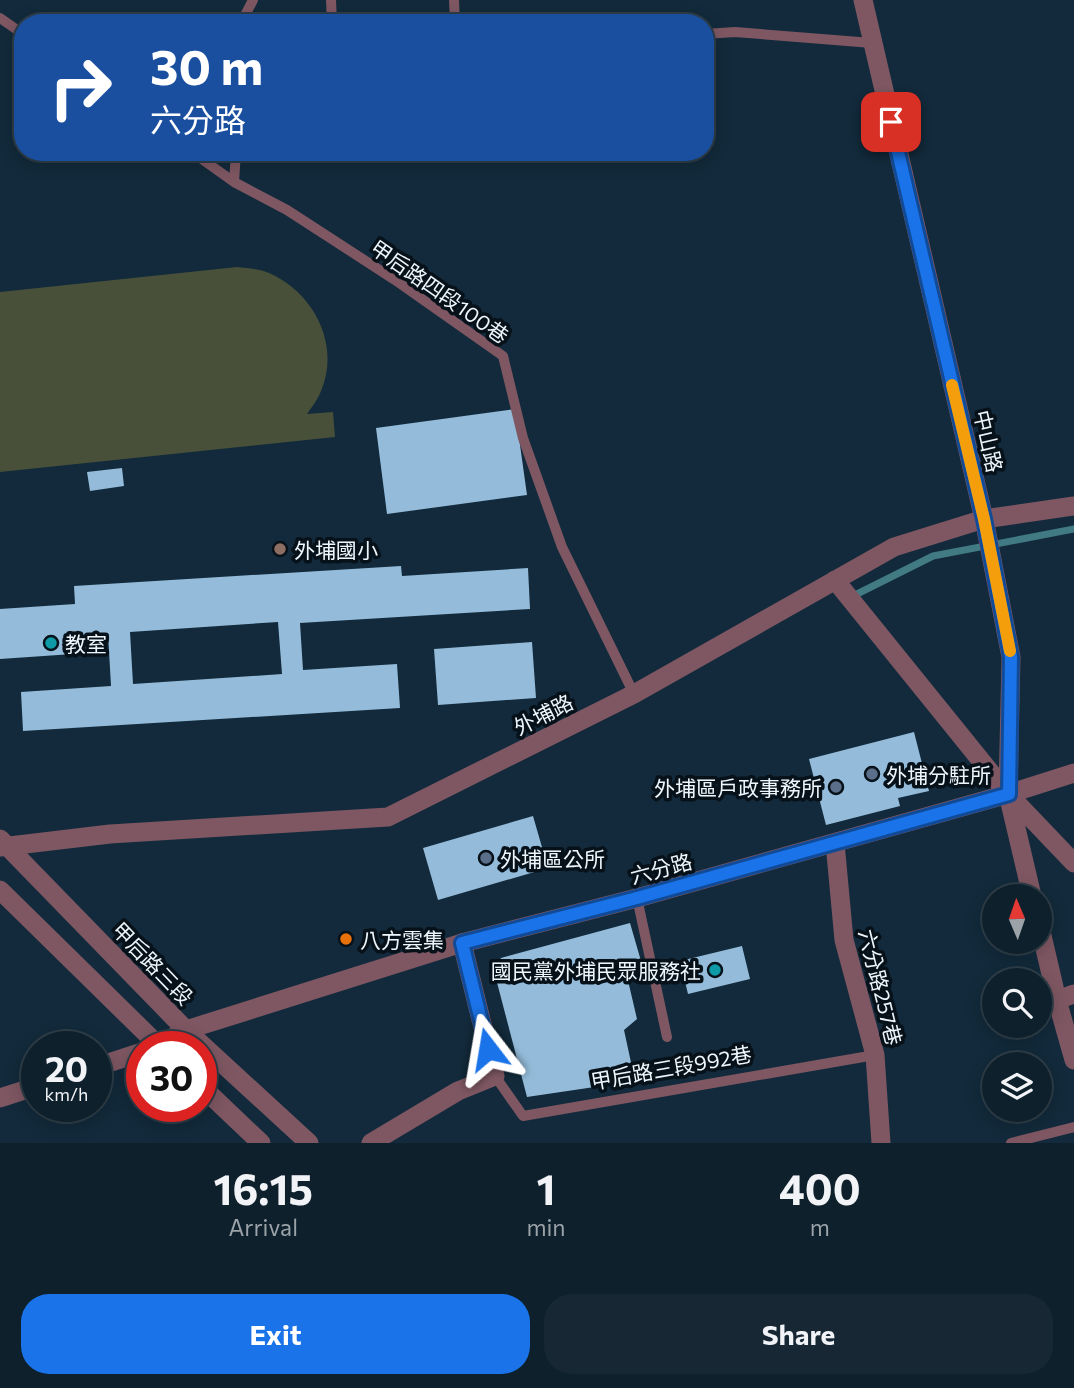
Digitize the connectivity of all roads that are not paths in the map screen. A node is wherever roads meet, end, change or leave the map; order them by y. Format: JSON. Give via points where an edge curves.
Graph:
{"nodes":[{"id":1,"x":863,"y":0,"type":"edge"},
{"id":2,"x":714,"y":33,"type":"edge"},
{"id":3,"x":872,"y":43,"type":"junction"},
{"id":4,"x":204,"y":161,"type":"edge"},
{"id":5,"x":235,"y":161,"type":"edge"},
{"id":6,"x":234,"y":183,"type":"junction"},
{"id":7,"x":1074,"y":506,"type":"edge"},
{"id":8,"x":984,"y":519,"type":"junction"},
{"id":9,"x":835,"y":580,"type":"junction"},
{"id":10,"x":634,"y":694,"type":"junction"},
{"id":11,"x":1074,"y":773,"type":"edge"},
{"id":12,"x":1009,"y":794,"type":"junction"},
{"id":13,"x":835,"y":843,"type":"junction"},
{"id":14,"x":3,"y":844,"type":"edge"},
{"id":15,"x":1074,"y":863,"type":"edge"},
{"id":16,"x":1029,"y":884,"type":"edge"},
{"id":17,"x":0,"y":890,"type":"edge"},
{"id":18,"x":637,"y":898,"type":"junction"},
{"id":19,"x":462,"y":943,"type":"junction"},
{"id":20,"x":1050,"y":954,"type":"edge"},
{"id":21,"x":1065,"y":997,"type":"edge"},
{"id":22,"x":186,"y":1030,"type":"junction"},
{"id":23,"x":144,"y":1031,"type":"edge"},
{"id":24,"x":667,"y":1037,"type":"dead end"},
{"id":25,"x":875,"y":1055,"type":"junction"},
{"id":26,"x":1074,"y":1060,"type":"edge"},
{"id":27,"x":495,"y":1076,"type":"junction"},
{"id":28,"x":21,"y":1091,"type":"edge"},
{"id":29,"x":0,"y":1098,"type":"edge"},
{"id":30,"x":217,"y":1101,"type":"edge"},
{"id":31,"x":1074,"y":1127,"type":"edge"},
{"id":32,"x":261,"y":1143,"type":"edge"},
{"id":33,"x":309,"y":1143,"type":"edge"},
{"id":34,"x":371,"y":1143,"type":"edge"},
{"id":35,"x":881,"y":1143,"type":"edge"},
{"id":36,"x":1011,"y":1143,"type":"edge"}],
"edges":[{"from":1,"to":3,"type":"street","name":"中山路"},
{"from":2,"to":3,"type":"lane"},
{"from":3,"to":8,"type":"street","name":"中山路"},
{"from":4,"to":6,"type":"lane","name":"甲后路四段100巷"},
{"from":5,"to":6,"type":"lane"},
{"from":6,"to":10,"type":"lane","name":"甲后路四段100巷","via":[[298,217],[503,356],[523,438],[562,547]]},
{"from":7,"to":8,"type":"street","name":"外埔路"},
{"from":8,"to":9,"type":"street","name":"外埔路","via":[[894,547]]},
{"from":8,"to":12,"type":"street","name":"中山路","via":[[1011,657]]},
{"from":9,"to":10,"type":"street","name":"外埔路"},
{"from":9,"to":12,"type":"street"},
{"from":10,"to":14,"type":"street","name":"外埔路","via":[[388,817]]},
{"from":11,"to":12,"type":"street","name":"六分路"},
{"from":12,"to":13,"type":"street","name":"六分路"},
{"from":12,"to":15,"type":"street"},
{"from":12,"to":16,"type":"street","name":"中山路"},
{"from":13,"to":18,"type":"street","name":"六分路"},
{"from":13,"to":25,"type":"street","name":"六分路257巷","via":[[845,940]]},
{"from":14,"to":22,"type":"street","name":"甲后路三段"},
{"from":17,"to":23,"type":"street"},
{"from":18,"to":19,"type":"street","name":"六分路"},
{"from":18,"to":24,"type":"lane"},
{"from":19,"to":22,"type":"street","name":"六分路"},
{"from":19,"to":27,"type":"street","name":"甲后路三段992巷"},
{"from":20,"to":21,"type":"street"},
{"from":21,"to":26,"type":"street"},
{"from":22,"to":33,"type":"street","name":"甲后路三段"},
{"from":25,"to":27,"type":"lane","name":"甲后路三段992巷","via":[[523,1116]]},
{"from":25,"to":35,"type":"street","name":"六分路257巷"},
{"from":27,"to":34,"type":"street","via":[[458,1091]]},
{"from":28,"to":29,"type":"street"},
{"from":30,"to":32,"type":"street"},
{"from":31,"to":36,"type":"lane"}]}
